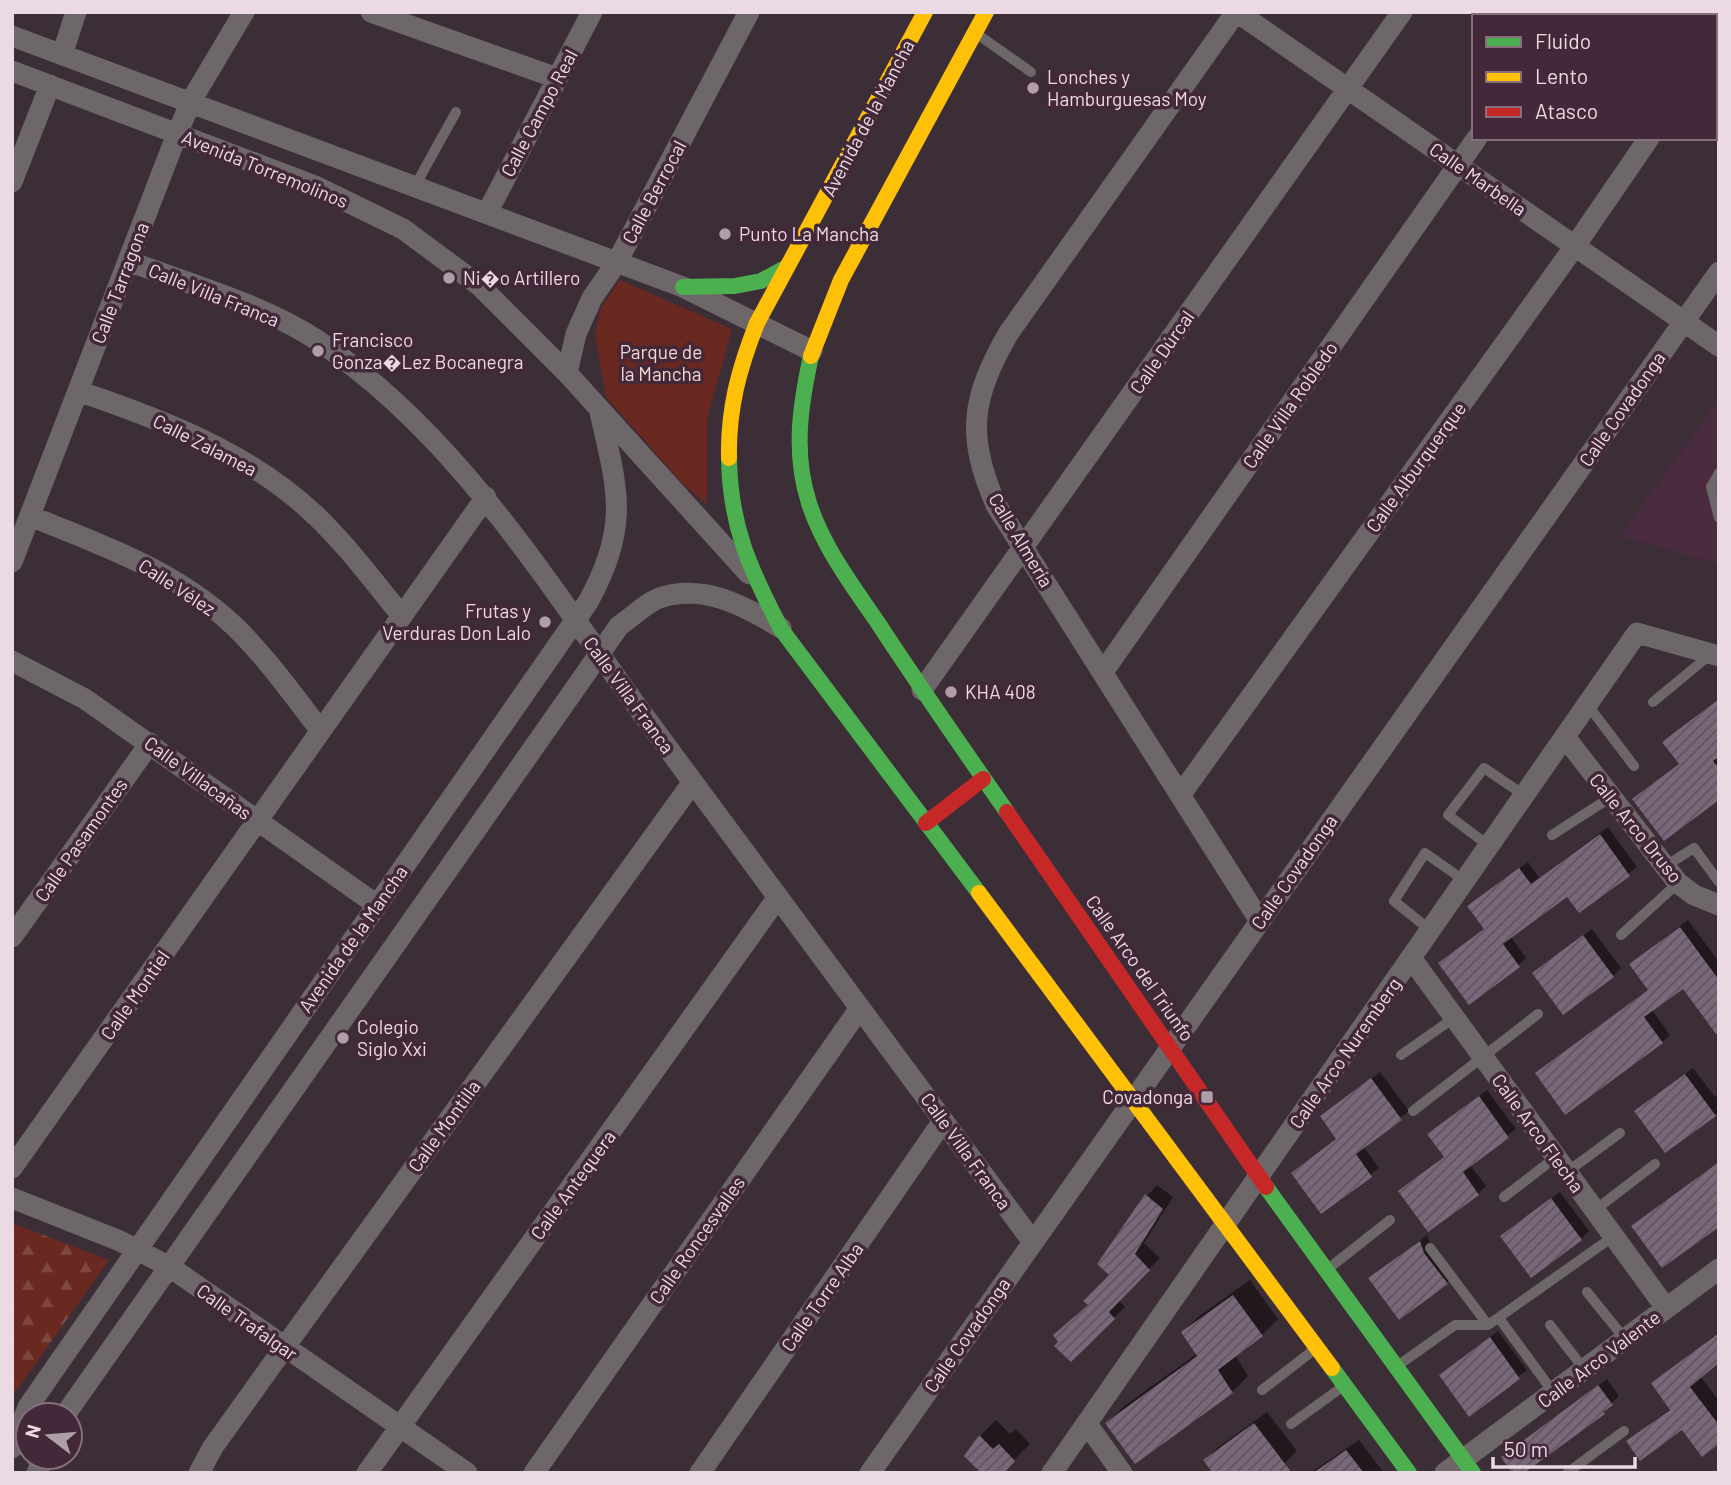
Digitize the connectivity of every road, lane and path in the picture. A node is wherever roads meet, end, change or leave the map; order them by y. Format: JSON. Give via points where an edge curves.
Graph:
{"nodes":[{"id":1,"x":76,"y":12,"type":"edge"},
{"id":2,"x":244,"y":12,"type":"edge"},
{"id":3,"x":371,"y":12,"type":"edge"},
{"id":4,"x":593,"y":12,"type":"edge"},
{"id":5,"x":749,"y":12,"type":"edge"},
{"id":6,"x":925,"y":12,"type":"edge"},
{"id":7,"x":986,"y":12,"type":"edge"},
{"id":8,"x":1236,"y":12,"type":"edge"},
{"id":9,"x":1402,"y":12,"type":"edge"},
{"id":10,"x":394,"y":16,"type":"edge"},
{"id":11,"x":975,"y":32,"type":"junction"},
{"id":12,"x":12,"y":36,"type":"edge"},
{"id":13,"x":62,"y":55,"type":"junction"},
{"id":14,"x":12,"y":71,"type":"edge"},
{"id":15,"x":1031,"y":72,"type":"dead end"},
{"id":16,"x":557,"y":78,"type":"junction"},
{"id":17,"x":50,"y":85,"type":"junction"},
{"id":18,"x":1348,"y":90,"type":"junction"},
{"id":19,"x":191,"y":101,"type":"junction"},
{"id":20,"x":456,"y":111,"type":"dead end"},
{"id":21,"x":177,"y":134,"type":"junction"},
{"id":22,"x":1476,"y":140,"type":"edge"},
{"id":23,"x":1647,"y":140,"type":"edge"},
{"id":24,"x":1458,"y":166,"type":"junction"},
{"id":25,"x":12,"y":182,"type":"edge"},
{"id":26,"x":415,"y":186,"type":"junction"},
{"id":27,"x":487,"y":213,"type":"junction"},
{"id":28,"x":1575,"y":246,"type":"junction"},
{"id":29,"x":128,"y":261,"type":"junction"},
{"id":30,"x":617,"y":261,"type":"junction"},
{"id":31,"x":787,"y":267,"type":"junction"},
{"id":32,"x":1719,"y":272,"type":"edge"},
{"id":33,"x":683,"y":287,"type":"junction"},
{"id":34,"x":1684,"y":322,"type":"junction"},
{"id":35,"x":757,"y":323,"type":"junction"},
{"id":36,"x":1719,"y":346,"type":"edge"},
{"id":37,"x":812,"y":351,"type":"junction"},
{"id":38,"x":568,"y":373,"type":"junction"},
{"id":39,"x":78,"y":391,"type":"junction"},
{"id":40,"x":600,"y":408,"type":"junction"},
{"id":41,"x":1719,"y":473,"type":"edge"},
{"id":42,"x":486,"y":497,"type":"junction"},
{"id":43,"x":30,"y":516,"type":"junction"},
{"id":44,"x":1719,"y":518,"type":"edge"},
{"id":45,"x":1024,"y":547,"type":"junction"},
{"id":46,"x":12,"y":562,"type":"edge"},
{"id":47,"x":755,"y":580,"type":"junction"},
{"id":48,"x":402,"y":616,"type":"junction"},
{"id":49,"x":575,"y":620,"type":"junction"},
{"id":50,"x":782,"y":629,"type":"junction"},
{"id":51,"x":599,"y":654,"type":"junction"},
{"id":52,"x":1715,"y":655,"type":"edge"},
{"id":53,"x":12,"y":662,"type":"edge"},
{"id":54,"x":1103,"y":672,"type":"junction"},
{"id":55,"x":922,"y":690,"type":"junction"},
{"id":56,"x":1653,"y":702,"type":"dead end"},
{"id":57,"x":1587,"y":704,"type":"junction"},
{"id":58,"x":321,"y":731,"type":"junction"},
{"id":59,"x":1565,"y":737,"type":"junction"},
{"id":60,"x":150,"y":743,"type":"junction"},
{"id":61,"x":1634,"y":766,"type":"dead end"},
{"id":62,"x":983,"y":779,"type":"junction"},
{"id":63,"x":693,"y":782,"type":"junction"},
{"id":64,"x":1181,"y":794,"type":"junction"},
{"id":65,"x":1524,"y":795,"type":"junction"},
{"id":66,"x":1611,"y":797,"type":"junction"},
{"id":67,"x":257,"y":821,"type":"junction"},
{"id":68,"x":926,"y":823,"type":"junction"},
{"id":69,"x":1552,"y":835,"type":"dead end"},
{"id":70,"x":1489,"y":846,"type":"junction"},
{"id":71,"x":1671,"y":875,"type":"junction"},
{"id":72,"x":1465,"y":881,"type":"junction"},
{"id":73,"x":1719,"y":882,"type":"edge"},
{"id":74,"x":778,"y":897,"type":"junction"},
{"id":75,"x":377,"y":905,"type":"junction"},
{"id":76,"x":1719,"y":905,"type":"edge"},
{"id":77,"x":1260,"y":921,"type":"junction"},
{"id":78,"x":1430,"y":930,"type":"junction"},
{"id":79,"x":1621,"y":935,"type":"dead end"},
{"id":80,"x":12,"y":937,"type":"edge"},
{"id":81,"x":1411,"y":958,"type":"junction"},
{"id":82,"x":860,"y":1008,"type":"junction"},
{"id":83,"x":1538,"y":1014,"type":"dead end"},
{"id":84,"x":1454,"y":1018,"type":"junction"},
{"id":85,"x":1170,"y":1048,"type":"junction"},
{"id":86,"x":1401,"y":1055,"type":"dead end"},
{"id":87,"x":1482,"y":1056,"type":"junction"},
{"id":88,"x":1134,"y":1100,"type":"junction"},
{"id":89,"x":1413,"y":1111,"type":"dead end"},
{"id":90,"x":943,"y":1121,"type":"junction"},
{"id":91,"x":1620,"y":1133,"type":"dead end"},
{"id":92,"x":1655,"y":1164,"type":"dead end"},
{"id":93,"x":1562,"y":1165,"type":"junction"},
{"id":94,"x":12,"y":1168,"type":"edge"},
{"id":95,"x":1259,"y":1177,"type":"junction"},
{"id":96,"x":1504,"y":1197,"type":"dead end"},
{"id":97,"x":12,"y":1198,"type":"edge"},
{"id":98,"x":1595,"y":1210,"type":"junction"},
{"id":99,"x":1390,"y":1220,"type":"dead end"},
{"id":100,"x":1226,"y":1223,"type":"junction"},
{"id":101,"x":1614,"y":1236,"type":"junction"},
{"id":102,"x":1033,"y":1242,"type":"junction"},
{"id":103,"x":1430,"y":1248,"type":"dead end"},
{"id":104,"x":139,"y":1249,"type":"junction"},
{"id":105,"x":170,"y":1267,"type":"junction"},
{"id":106,"x":1719,"y":1269,"type":"edge"},
{"id":107,"x":1326,"y":1270,"type":"junction"},
{"id":108,"x":1587,"y":1292,"type":"dead end"},
{"id":109,"x":1666,"y":1308,"type":"junction"},
{"id":110,"x":1499,"y":1318,"type":"junction"},
{"id":111,"x":1488,"y":1325,"type":"junction"},
{"id":112,"x":1550,"y":1325,"type":"dead end"},
{"id":113,"x":1625,"y":1339,"type":"junction"},
{"id":114,"x":284,"y":1348,"type":"junction"},
{"id":115,"x":1317,"y":1348,"type":"junction"},
{"id":116,"x":1396,"y":1367,"type":"junction"},
{"id":117,"x":1584,"y":1369,"type":"junction"},
{"id":118,"x":1345,"y":1385,"type":"junction"},
{"id":119,"x":1262,"y":1390,"type":"dead end"},
{"id":120,"x":1553,"y":1392,"type":"junction"},
{"id":121,"x":75,"y":1401,"type":"edge"},
{"id":122,"x":1087,"y":1424,"type":"junction"},
{"id":123,"x":1292,"y":1424,"type":"dead end"},
{"id":124,"x":400,"y":1426,"type":"junction"},
{"id":125,"x":1624,"y":1431,"type":"dead end"},
{"id":126,"x":12,"y":1448,"type":"edge"},
{"id":127,"x":1468,"y":1466,"type":"edge"},
{"id":128,"x":199,"y":1473,"type":"edge"},
{"id":129,"x":367,"y":1473,"type":"edge"},
{"id":130,"x":467,"y":1473,"type":"edge"},
{"id":131,"x":534,"y":1473,"type":"edge"},
{"id":132,"x":700,"y":1473,"type":"edge"},
{"id":133,"x":870,"y":1473,"type":"edge"},
{"id":134,"x":1052,"y":1473,"type":"edge"},
{"id":135,"x":1122,"y":1473,"type":"edge"},
{"id":136,"x":1409,"y":1473,"type":"edge"},
{"id":137,"x":1445,"y":1473,"type":"edge"},
{"id":138,"x":1567,"y":1473,"type":"edge"}],
"edges":[{"from":1,"to":13,"type":"street"},
{"from":2,"to":19,"type":"street","name":"Calle Tarragona"},
{"from":3,"to":10,"type":"street"},
{"from":4,"to":16,"type":"street","name":"Calle Campo Real"},
{"from":5,"to":30,"type":"street","name":"Calle Berrocal"},
{"from":6,"to":31,"type":"street","name":"Avenida de la Mancha"},
{"from":7,"to":11,"type":"street"},
{"from":8,"to":18,"type":"street","name":"Calle Marbella"},
{"from":8,"to":45,"type":"street","name":"Calle Almería","via":[[1008,334],[988,370],[976,440],[982,472],[996,505]]},
{"from":9,"to":18,"type":"street","name":"Calle Dúrcal"},
{"from":10,"to":16,"type":"street"},
{"from":11,"to":15,"type":"lane"},
{"from":11,"to":37,"type":"street","via":[[841,280]]},
{"from":12,"to":13,"type":"street","name":"Avenida Torremolinos"},
{"from":13,"to":19,"type":"street","name":"Avenida Torremolinos"},
{"from":14,"to":17,"type":"street","name":"Avenida Torremolinos"},
{"from":16,"to":27,"type":"street","name":"Calle Campo Real"},
{"from":17,"to":21,"type":"street","name":"Avenida Torremolinos"},
{"from":17,"to":25,"type":"street"},
{"from":18,"to":24,"type":"street","name":"Calle Marbella"},
{"from":18,"to":45,"type":"street","name":"Calle Dúrcal"},
{"from":19,"to":21,"type":"street","name":"Calle Tarragona"},
{"from":19,"to":26,"type":"street","name":"Avenida Torremolinos"},
{"from":20,"to":26,"type":"lane"},
{"from":21,"to":29,"type":"street","name":"Calle Tarragona"},
{"from":21,"to":38,"type":"street","name":"Avenida Torremolinos","via":[[315,186],[403,229],[480,286]]},
{"from":22,"to":24,"type":"street","name":"Calle Villa Robledo"},
{"from":23,"to":28,"type":"street","name":"Calle Alburquerque"},
{"from":24,"to":28,"type":"street","name":"Calle Marbella"},
{"from":24,"to":54,"type":"street","name":"Calle Villa Robledo"},
{"from":26,"to":27,"type":"street","name":"Avenida Torremolinos"},
{"from":27,"to":30,"type":"street","name":"Avenida Torremolinos"},
{"from":28,"to":34,"type":"street","name":"Calle Marbella"},
{"from":28,"to":64,"type":"street","name":"Calle Alburquerque"},
{"from":29,"to":39,"type":"street","name":"Calle Tarragona"},
{"from":29,"to":42,"type":"street","name":"Calle Villa Franca","via":[[258,310],[315,339],[373,382],[428,432]]},
{"from":30,"to":33,"type":"street","name":"Avenida Torremolinos"},
{"from":30,"to":38,"type":"street","name":"Calle Berrocal","via":[[592,298],[576,334]]},
{"from":31,"to":33,"type":"street","via":[[761,281]]},
{"from":31,"to":35,"type":"street","name":"Avenida de la Mancha"},
{"from":32,"to":34,"type":"street","name":"Calle Covadonga"},
{"from":33,"to":35,"type":"street","name":"Avenida Torremolinos"},
{"from":34,"to":36,"type":"street","name":"Calle Marbella"},
{"from":34,"to":77,"type":"street","name":"Calle Covadonga"},
{"from":35,"to":37,"type":"street","name":"Avenida Torremolinos"},
{"from":35,"to":47,"type":"street","name":"Avenida de la Mancha","via":[[739,373],[728,446],[738,529]]},
{"from":37,"to":55,"type":"street","name":"Calle Arco del Triunfo","via":[[798,435],[809,503],[824,538]]},
{"from":38,"to":40,"type":"street","name":"Avenida Torremolinos"},
{"from":39,"to":43,"type":"street","name":"Calle Tarragona"},
{"from":39,"to":48,"type":"street","name":"Calle Zalamea","via":[[158,419],[219,447],[271,479],[315,514]]},
{"from":40,"to":47,"type":"street","name":"Avenida Torremolinos"},
{"from":40,"to":49,"type":"street","name":"Avenida de la Mancha","via":[[618,517],[600,581]]},
{"from":41,"to":44,"type":"lane","via":[[1711,487]]},
{"from":42,"to":48,"type":"street","name":"Calle Montiel"},
{"from":42,"to":49,"type":"street","name":"Calle Villa Franca"},
{"from":43,"to":46,"type":"street","name":"Calle Tarragona"},
{"from":43,"to":58,"type":"street","name":"Calle Vélez","via":[[116,550],[197,595],[267,662]]},
{"from":45,"to":54,"type":"street","name":"Calle Almería"},
{"from":45,"to":55,"type":"street","name":"Calle Dúrcal"},
{"from":47,"to":50,"type":"street"},
{"from":48,"to":58,"type":"street","name":"Calle Montiel"},
{"from":49,"to":51,"type":"street","name":"Calle Villa Franca"},
{"from":49,"to":75,"type":"street","name":"Avenida de la Mancha"},
{"from":50,"to":51,"type":"street","name":"Avenida de la Mancha","via":[[729,600],[696,593],[658,598],[619,626]]},
{"from":50,"to":68,"type":"street"},
{"from":51,"to":63,"type":"street","name":"Calle Villa Franca"},
{"from":51,"to":105,"type":"street","name":"Avenida de la Mancha"},
{"from":52,"to":56,"type":"lane"},
{"from":52,"to":57,"type":"street","name":"Calle Arco Nuremberg","via":[[1637,633]]},
{"from":53,"to":60,"type":"street","name":"Calle Villacañas","via":[[85,699]]},
{"from":54,"to":64,"type":"street","name":"Calle Almería"},
{"from":55,"to":62,"type":"street","name":"Calle Arco del Triunfo"},
{"from":57,"to":59,"type":"street","name":"Calle Arco Nuremberg"},
{"from":57,"to":61,"type":"lane"},
{"from":58,"to":67,"type":"street","name":"Calle Montiel"},
{"from":59,"to":65,"type":"street","name":"Calle Arco Nuremberg"},
{"from":59,"to":66,"type":"street","name":"Calle Arco Druso"},
{"from":60,"to":67,"type":"street","name":"Calle Villacañas"},
{"from":60,"to":80,"type":"street","name":"Calle Pasamontes"},
{"from":62,"to":68,"type":"street"},
{"from":62,"to":85,"type":"street","name":"Calle Arco del Triunfo"},
{"from":63,"to":74,"type":"street","name":"Calle Villa Franca"},
{"from":63,"to":114,"type":"street","name":"Calle Montilla"},
{"from":64,"to":77,"type":"street","name":"Calle Almería"},
{"from":65,"to":70,"type":"street","name":"Calle Arco Nuremberg"},
{"from":65,"to":70,"type":"lane","via":[[1484,768],[1448,815]]},
{"from":66,"to":69,"type":"lane"},
{"from":66,"to":71,"type":"street","name":"Calle Arco Druso"},
{"from":67,"to":75,"type":"street","name":"Calle Villacañas"},
{"from":67,"to":94,"type":"street","name":"Calle Montiel"},
{"from":68,"to":88,"type":"street"},
{"from":70,"to":72,"type":"street","name":"Calle Arco Nuremberg"},
{"from":71,"to":73,"type":"lane","via":[[1694,848]]},
{"from":71,"to":76,"type":"street","name":"Calle Arco Druso","via":[[1694,895]]},
{"from":71,"to":79,"type":"lane"},
{"from":72,"to":78,"type":"street","name":"Calle Arco Nuremberg"},
{"from":72,"to":78,"type":"lane","via":[[1426,853],[1394,901]]},
{"from":74,"to":82,"type":"street","name":"Calle Villa Franca"},
{"from":74,"to":124,"type":"street","name":"Calle Antequera"},
{"from":75,"to":104,"type":"street","name":"Avenida de la Mancha"},
{"from":77,"to":85,"type":"street","name":"Calle Covadonga"},
{"from":78,"to":81,"type":"street","name":"Calle Arco Nuremberg"},
{"from":81,"to":84,"type":"street","name":"Calle Arco Flecha"},
{"from":81,"to":95,"type":"street","name":"Calle Arco Nuremberg"},
{"from":82,"to":90,"type":"street","name":"Calle Villa Franca"},
{"from":82,"to":131,"type":"street","name":"Calle Roncesvalles"},
{"from":83,"to":87,"type":"lane"},
{"from":84,"to":86,"type":"lane"},
{"from":84,"to":87,"type":"street","name":"Calle Arco Flecha"},
{"from":85,"to":88,"type":"street","name":"Calle Covadonga"},
{"from":85,"to":95,"type":"street","name":"Calle Arco del Triunfo"},
{"from":87,"to":89,"type":"lane"},
{"from":87,"to":93,"type":"street","name":"Calle Arco Flecha"},
{"from":88,"to":100,"type":"street"},
{"from":88,"to":102,"type":"street","name":"Calle Covadonga"},
{"from":90,"to":102,"type":"street","name":"Calle Villa Franca"},
{"from":90,"to":132,"type":"street","name":"Calle Torre Alba"},
{"from":91,"to":93,"type":"lane"},
{"from":92,"to":98,"type":"lane"},
{"from":93,"to":96,"type":"lane"},
{"from":93,"to":98,"type":"street","name":"Calle Arco Flecha"},
{"from":95,"to":100,"type":"street","name":"Calle Arco Nuremberg"},
{"from":95,"to":107,"type":"street","name":"Calle Arco del Triunfo"},
{"from":97,"to":104,"type":"street","name":"Calle Trafalgar"},
{"from":98,"to":101,"type":"street","name":"Calle Arco Flecha"},
{"from":99,"to":107,"type":"lane"},
{"from":100,"to":115,"type":"street"},
{"from":100,"to":122,"type":"street","name":"Calle Arco Nuremberg"},
{"from":101,"to":109,"type":"street","name":"Calle Arco Flecha"},
{"from":101,"to":110,"type":"lane"},
{"from":102,"to":133,"type":"street","name":"Calle Covadonga"},
{"from":103,"to":111,"type":"lane"},
{"from":104,"to":105,"type":"street","name":"Calle Trafalgar"},
{"from":104,"to":126,"type":"street","name":"Avenida de la Mancha","via":[[28,1407]]},
{"from":105,"to":114,"type":"street","name":"Calle Trafalgar"},
{"from":105,"to":121,"type":"street","name":"Avenida de la Mancha"},
{"from":106,"to":109,"type":"street","name":"Calle Arco Valente"},
{"from":107,"to":116,"type":"street","name":"Calle Arco del Triunfo"},
{"from":108,"to":113,"type":"lane"},
{"from":109,"to":113,"type":"street","name":"Calle Arco Valente"},
{"from":110,"to":111,"type":"lane"},
{"from":110,"to":120,"type":"lane"},
{"from":111,"to":116,"type":"lane","via":[[1455,1325]]},
{"from":112,"to":117,"type":"lane"},
{"from":113,"to":117,"type":"street","name":"Calle Arco Valente"},
{"from":114,"to":124,"type":"street","name":"Calle Trafalgar"},
{"from":114,"to":128,"type":"street","name":"Calle Montilla"},
{"from":115,"to":118,"type":"street"},
{"from":115,"to":119,"type":"lane"},
{"from":116,"to":127,"type":"street","name":"Calle Arco del Triunfo"},
{"from":117,"to":120,"type":"street","name":"Calle Arco Valente"},
{"from":118,"to":123,"type":"lane"},
{"from":118,"to":136,"type":"street"},
{"from":120,"to":127,"type":"street","name":"Calle Arco Valente"},
{"from":122,"to":134,"type":"street","name":"Calle Arco Nuremberg"},
{"from":122,"to":135,"type":"street"},
{"from":124,"to":129,"type":"street","name":"Calle Antequera"},
{"from":124,"to":130,"type":"street","name":"Calle Trafalgar"},
{"from":125,"to":138,"type":"lane"},
{"from":127,"to":137,"type":"street","name":"Calle Arco Valente"}]}
